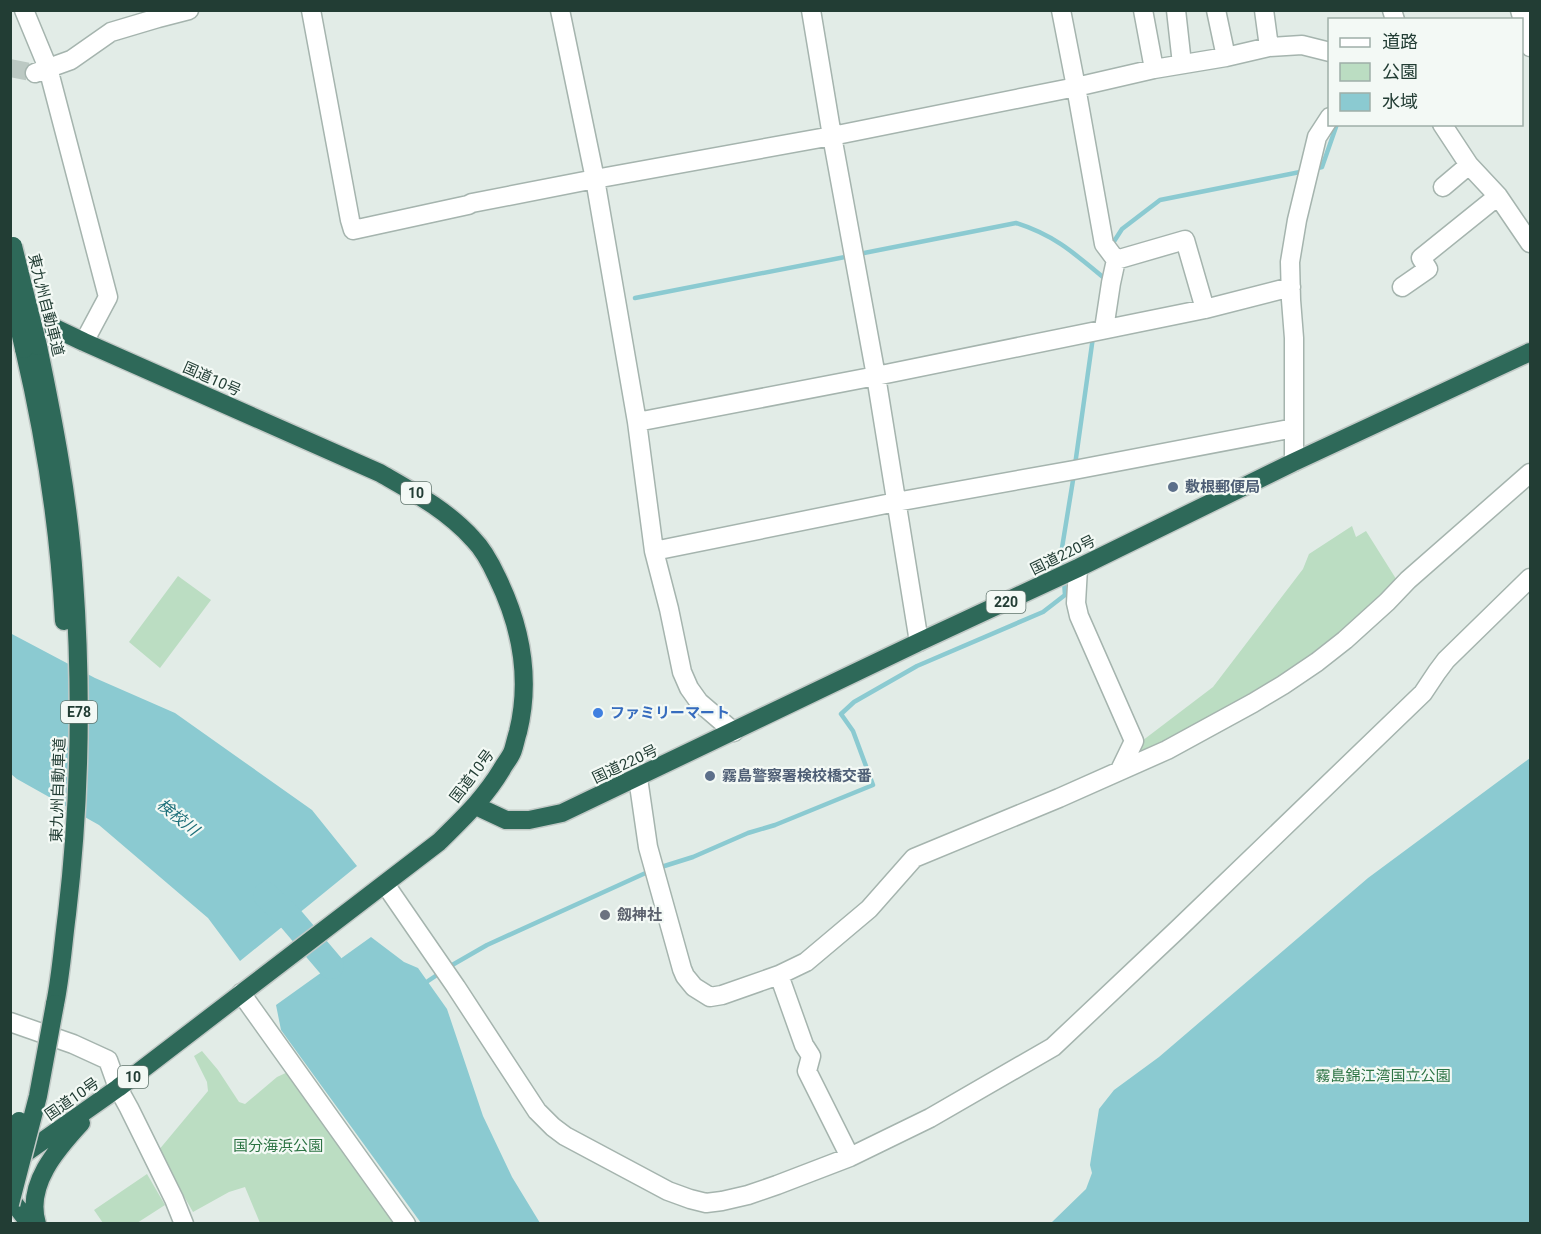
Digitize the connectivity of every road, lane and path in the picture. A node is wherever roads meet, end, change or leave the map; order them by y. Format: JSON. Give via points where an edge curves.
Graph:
{"nodes":[{"id":1,"x":24,"y":10,"type":"edge"},
{"id":2,"x":189,"y":10,"type":"edge"},
{"id":3,"x":311,"y":10,"type":"edge"},
{"id":4,"x":560,"y":10,"type":"edge"},
{"id":5,"x":811,"y":10,"type":"edge"},
{"id":6,"x":1061,"y":10,"type":"edge"},
{"id":7,"x":1143,"y":10,"type":"edge"},
{"id":8,"x":1176,"y":10,"type":"edge"},
{"id":9,"x":1216,"y":10,"type":"edge"},
{"id":10,"x":1264,"y":10,"type":"edge"},
{"id":11,"x":1523,"y":21,"type":"edge"},
{"id":12,"x":1269,"y":47,"type":"junction"},
{"id":13,"x":1530,"y":47,"type":"edge"},
{"id":14,"x":1328,"y":52,"type":"edge"},
{"id":15,"x":1226,"y":57,"type":"junction"},
{"id":16,"x":1182,"y":64,"type":"junction"},
{"id":17,"x":1154,"y":69,"type":"junction"},
{"id":18,"x":41,"y":71,"type":"junction"},
{"id":19,"x":1076,"y":87,"type":"junction"},
{"id":20,"x":1328,"y":119,"type":"edge"},
{"id":21,"x":1443,"y":126,"type":"edge"},
{"id":22,"x":832,"y":136,"type":"junction"},
{"id":23,"x":1469,"y":165,"type":"junction"},
{"id":24,"x":595,"y":179,"type":"junction"},
{"id":25,"x":1443,"y":187,"type":"dead end"},
{"id":26,"x":1498,"y":195,"type":"junction"},
{"id":27,"x":12,"y":240,"type":"edge"},
{"id":28,"x":1530,"y":243,"type":"edge"},
{"id":29,"x":1116,"y":260,"type":"junction"},
{"id":30,"x":10,"y":287,"type":"edge"},
{"id":31,"x":1291,"y":287,"type":"junction"},
{"id":32,"x":1402,"y":287,"type":"dead end"},
{"id":33,"x":10,"y":307,"type":"edge"},
{"id":34,"x":1205,"y":309,"type":"junction"},
{"id":35,"x":1104,"y":329,"type":"junction"},
{"id":36,"x":84,"y":342,"type":"junction"},
{"id":37,"x":31,"y":348,"type":"junction"},
{"id":38,"x":1530,"y":352,"type":"edge"},
{"id":39,"x":876,"y":376,"type":"junction"},
{"id":40,"x":637,"y":422,"type":"junction"},
{"id":41,"x":1294,"y":428,"type":"junction"},
{"id":42,"x":1294,"y":462,"type":"junction"},
{"id":43,"x":1530,"y":473,"type":"edge"},
{"id":44,"x":896,"y":502,"type":"junction"},
{"id":45,"x":654,"y":551,"type":"junction"},
{"id":46,"x":1078,"y":568,"type":"junction"},
{"id":47,"x":1530,"y":578,"type":"edge"},
{"id":48,"x":919,"y":642,"type":"junction"},
{"id":49,"x":734,"y":732,"type":"junction"},
{"id":50,"x":1120,"y":770,"type":"junction"},
{"id":51,"x":638,"y":778,"type":"junction"},
{"id":52,"x":476,"y":806,"type":"junction"},
{"id":53,"x":381,"y":887,"type":"junction"},
{"id":54,"x":779,"y":975,"type":"junction"},
{"id":55,"x":247,"y":989,"type":"junction"},
{"id":56,"x":50,"y":1003,"type":"junction"},
{"id":57,"x":10,"y":1022,"type":"edge"},
{"id":58,"x":118,"y":1088,"type":"junction"},
{"id":59,"x":100,"y":1102,"type":"junction"},
{"id":60,"x":10,"y":1154,"type":"edge"},
{"id":61,"x":850,"y":1156,"type":"junction"},
{"id":62,"x":10,"y":1164,"type":"edge"},
{"id":63,"x":10,"y":1198,"type":"edge"},
{"id":64,"x":10,"y":1204,"type":"edge"},
{"id":65,"x":30,"y":1224,"type":"edge"},
{"id":66,"x":37,"y":1224,"type":"edge"},
{"id":67,"x":184,"y":1224,"type":"edge"},
{"id":68,"x":406,"y":1224,"type":"edge"}],
"edges":[{"from":1,"to":18,"type":"street"},
{"from":2,"to":18,"type":"street","via":[[111,32],[71,60]]},
{"from":3,"to":24,"type":"street","via":[[352,230]]},
{"from":4,"to":24,"type":"street"},
{"from":5,"to":22,"type":"street"},
{"from":6,"to":19,"type":"street"},
{"from":7,"to":17,"type":"street"},
{"from":8,"to":16,"type":"street"},
{"from":9,"to":15,"type":"street"},
{"from":10,"to":12,"type":"street"},
{"from":11,"to":13,"type":"street"},
{"from":12,"to":14,"type":"street","via":[[1302,45]]},
{"from":12,"to":15,"type":"street"},
{"from":15,"to":16,"type":"street"},
{"from":16,"to":17,"type":"street"},
{"from":17,"to":19,"type":"street"},
{"from":18,"to":36,"type":"street","via":[[108,297]]},
{"from":19,"to":22,"type":"street"},
{"from":19,"to":29,"type":"street","via":[[1104,244]]},
{"from":20,"to":31,"type":"street","via":[[1317,137],[1297,220],[1290,262]]},
{"from":21,"to":23,"type":"street"},
{"from":22,"to":24,"type":"street"},
{"from":22,"to":39,"type":"street"},
{"from":23,"to":25,"type":"street"},
{"from":23,"to":26,"type":"street"},
{"from":24,"to":40,"type":"street"},
{"from":26,"to":28,"type":"street"},
{"from":26,"to":32,"type":"street","via":[[1421,258],[1428,269]]},
{"from":27,"to":37,"type":"highway","name":"東九州自動車道","number":"E78","bridge":true},
{"from":29,"to":34,"type":"street","via":[[1185,240]]},
{"from":29,"to":35,"type":"street"},
{"from":30,"to":37,"type":"highway","name":"東九州自動車道","number":"E78","bridge":true},
{"from":31,"to":34,"type":"street"},
{"from":31,"to":41,"type":"street"},
{"from":33,"to":36,"type":"highway","name":"国道10号","number":"10"},
{"from":34,"to":35,"type":"street"},
{"from":35,"to":39,"type":"street"},
{"from":36,"to":52,"type":"highway","name":"国道10号","number":"10","via":[[380,473],[447,514],[474,539],[507,596],[520,640],[525,680],[513,751]]},
{"from":37,"to":56,"type":"highway","name":"東九州自動車道","number":"E78","via":[[67,568],[68,856],[59,893]]},
{"from":38,"to":42,"type":"highway","name":"国道220号","number":"220"},
{"from":39,"to":40,"type":"street"},
{"from":39,"to":44,"type":"street"},
{"from":40,"to":45,"type":"street"},
{"from":41,"to":42,"type":"street"},
{"from":41,"to":44,"type":"street"},
{"from":42,"to":46,"type":"highway","name":"国道220号","number":"220"},
{"from":43,"to":50,"type":"street","via":[[1317,662],[1177,744]]},
{"from":44,"to":45,"type":"street"},
{"from":44,"to":48,"type":"street"},
{"from":45,"to":49,"type":"street","via":[[689,688],[699,702]]},
{"from":46,"to":48,"type":"highway","name":"国道220号","number":"220"},
{"from":46,"to":50,"type":"street","via":[[1079,616],[1134,741]]},
{"from":47,"to":61,"type":"street","via":[[1446,660],[1423,693],[1053,1047],[930,1118]]},
{"from":48,"to":49,"type":"highway","name":"国道220号","number":"220"},
{"from":49,"to":51,"type":"highway","name":"国道220号","number":"220"},
{"from":50,"to":54,"type":"street","via":[[914,858],[869,909],[806,962]]},
{"from":51,"to":52,"type":"highway","name":"国道220号","number":"220","via":[[562,813],[529,820],[506,820]]},
{"from":51,"to":54,"type":"street","via":[[648,847],[682,969],[689,981],[710,998]]},
{"from":52,"to":53,"type":"highway","name":"国道10号","number":"10","via":[[439,842]]},
{"from":53,"to":55,"type":"highway","name":"国道10号","number":"10"},
{"from":53,"to":61,"type":"street","via":[[456,987],[537,1111],[565,1137],[668,1191],[706,1203],[748,1195]]},
{"from":54,"to":61,"type":"street","via":[[811,1056],[807,1071]]},
{"from":55,"to":58,"type":"highway","name":"国道10号","number":"10"},
{"from":55,"to":68,"type":"street"},
{"from":56,"to":60,"type":"highway","name":"東九州自動車道","number":"E78","bridge":true},
{"from":56,"to":64,"type":"highway","name":"東九州自動車道","number":"E78","bridge":true,"via":[[38,1096]]},
{"from":57,"to":58,"type":"street","via":[[108,1060]]},
{"from":58,"to":59,"type":"highway","name":"国道10号","number":"10"},
{"from":58,"to":67,"type":"street"},
{"from":59,"to":62,"type":"highway","name":"国道10号","number":"10"},
{"from":59,"to":66,"type":"highway","via":[[47,1165],[34,1204]]},
{"from":63,"to":65,"type":"highway"}]}
